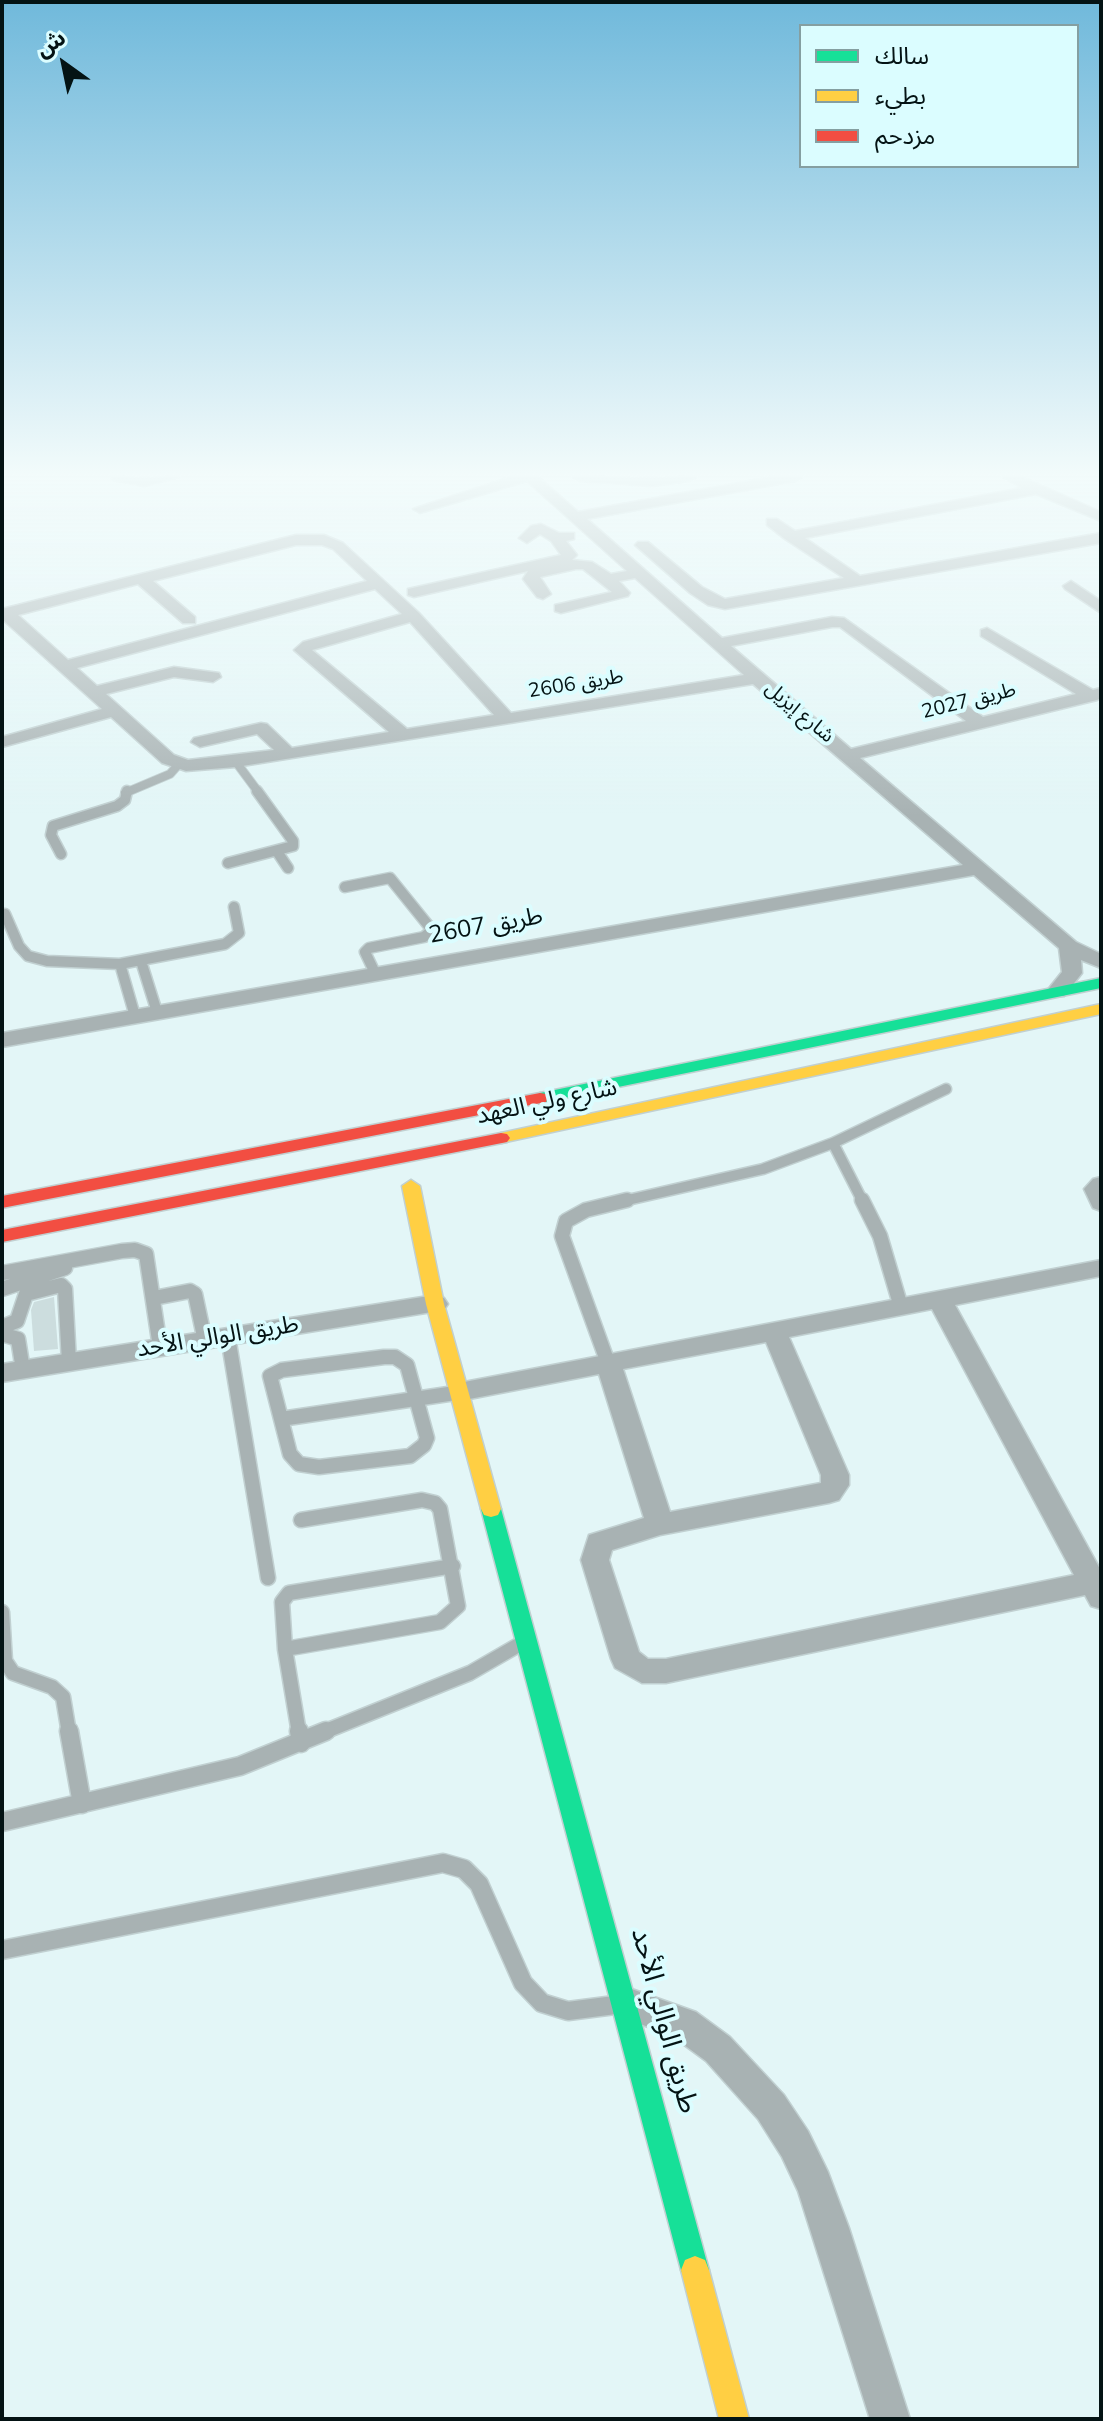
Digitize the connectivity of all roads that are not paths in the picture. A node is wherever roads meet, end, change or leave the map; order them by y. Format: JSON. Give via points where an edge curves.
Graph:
{"nodes":[{"id":1,"x":97,"y":590,"type":"edge"},
{"id":2,"x":154,"y":590,"type":"edge"},
{"id":3,"x":352,"y":590,"type":"edge"},
{"id":4,"x":385,"y":590,"type":"edge"},
{"id":5,"x":423,"y":590,"type":"edge"},
{"id":6,"x":540,"y":590,"type":"edge"},
{"id":7,"x":619,"y":590,"type":"edge"},
{"id":8,"x":656,"y":590,"type":"edge"},
{"id":9,"x":696,"y":590,"type":"joint"},
{"id":10,"x":806,"y":590,"type":"edge"},
{"id":11,"x":1076,"y":590,"type":"edge"},
{"id":12,"x":414,"y":592,"type":"dead end"},
{"id":13,"x":543,"y":594,"type":"dead end"},
{"id":14,"x":663,"y":596,"type":"junction"},
{"id":15,"x":561,"y":608,"type":"dead end"},
{"id":16,"x":1101,"y":608,"type":"edge"},
{"id":17,"x":4,"y":613,"type":"edge"},
{"id":18,"x":413,"y":616,"type":"junction"},
{"id":19,"x":189,"y":620,"type":"dead end"},
{"id":20,"x":987,"y":633,"type":"dead end"},
{"id":21,"x":718,"y":644,"type":"junction"},
{"id":22,"x":64,"y":666,"type":"junction"},
{"id":23,"x":213,"y":677,"type":"dead end"},
{"id":24,"x":757,"y":678,"type":"junction"},
{"id":25,"x":94,"y":692,"type":"junction"},
{"id":26,"x":1096,"y":695,"type":"edge"},
{"id":27,"x":114,"y":711,"type":"junction"},
{"id":28,"x":506,"y":718,"type":"junction"},
{"id":29,"x":979,"y":722,"type":"junction"},
{"id":30,"x":402,"y":734,"type":"junction"},
{"id":31,"x":2,"y":742,"type":"edge"},
{"id":32,"x":200,"y":742,"type":"dead end"},
{"id":33,"x":287,"y":753,"type":"junction"},
{"id":34,"x":849,"y":755,"type":"junction"},
{"id":35,"x":236,"y":762,"type":"junction"},
{"id":36,"x":178,"y":765,"type":"junction"},
{"id":37,"x":278,"y":853,"type":"junction"},
{"id":38,"x":61,"y":854,"type":"dead end"},
{"id":39,"x":228,"y":863,"type":"dead end"},
{"id":40,"x":288,"y":868,"type":"dead end"},
{"id":41,"x":980,"y":868,"type":"junction"},
{"id":42,"x":345,"y":887,"type":"dead end"},
{"id":43,"x":234,"y":907,"type":"dead end"},
{"id":44,"x":5,"y":914,"type":"dead end"},
{"id":45,"x":1069,"y":946,"type":"junction"},
{"id":46,"x":141,"y":961,"type":"junction"},
{"id":47,"x":1101,"y":962,"type":"edge"},
{"id":48,"x":120,"y":964,"type":"junction"},
{"id":49,"x":375,"y":973,"type":"junction"},
{"id":50,"x":1101,"y":983,"type":"edge"},
{"id":51,"x":1057,"y":992,"type":"junction"},
{"id":52,"x":1101,"y":1009,"type":"edge"},
{"id":53,"x":157,"y":1012,"type":"junction"},
{"id":54,"x":135,"y":1016,"type":"junction"},
{"id":55,"x":2,"y":1040,"type":"edge"},
{"id":56,"x":946,"y":1089,"type":"dead end"},
{"id":57,"x":833,"y":1143,"type":"junction"},
{"id":58,"x":1101,"y":1184,"type":"edge"},
{"id":59,"x":411,"y":1186,"type":"dead end"},
{"id":60,"x":85,"y":1187,"type":"junction"},
{"id":61,"x":2,"y":1202,"type":"edge"},
{"id":62,"x":1101,"y":1203,"type":"edge"},
{"id":63,"x":2,"y":1212,"type":"edge"},
{"id":64,"x":2,"y":1236,"type":"edge"},
{"id":65,"x":102,"y":1255,"type":"junction"},
{"id":66,"x":1101,"y":1268,"type":"edge"},
{"id":67,"x":2,"y":1273,"type":"edge"},
{"id":68,"x":2,"y":1289,"type":"edge"},
{"id":69,"x":154,"y":1298,"type":"junction"},
{"id":70,"x":940,"y":1300,"type":"junction"},
{"id":71,"x":435,"y":1304,"type":"junction"},
{"id":72,"x":901,"y":1307,"type":"junction"},
{"id":73,"x":2,"y":1327,"type":"edge"},
{"id":74,"x":774,"y":1331,"type":"junction"},
{"id":75,"x":2,"y":1334,"type":"edge"},
{"id":76,"x":216,"y":1339,"type":"junction"},
{"id":77,"x":160,"y":1347,"type":"junction"},
{"id":78,"x":69,"y":1362,"type":"junction"},
{"id":79,"x":608,"y":1363,"type":"junction"},
{"id":80,"x":12,"y":1372,"type":"edge"},
{"id":81,"x":459,"y":1392,"type":"junction"},
{"id":82,"x":417,"y":1400,"type":"junction"},
{"id":83,"x":281,"y":1419,"type":"junction"},
{"id":84,"x":301,"y":1520,"type":"dead end"},
{"id":85,"x":660,"y":1524,"type":"junction"},
{"id":86,"x":453,"y":1566,"type":"junction"},
{"id":87,"x":268,"y":1578,"type":"dead end"},
{"id":88,"x":1096,"y":1590,"type":"edge"},
{"id":89,"x":2,"y":1612,"type":"edge"},
{"id":90,"x":525,"y":1641,"type":"junction"},
{"id":91,"x":285,"y":1649,"type":"junction"},
{"id":92,"x":301,"y":1743,"type":"junction"},
{"id":93,"x":82,"y":1804,"type":"junction"},
{"id":94,"x":2,"y":1822,"type":"edge"},
{"id":95,"x":2,"y":1950,"type":"edge"},
{"id":96,"x":626,"y":2003,"type":"junction"},
{"id":97,"x":734,"y":2419,"type":"edge"},
{"id":98,"x":890,"y":2419,"type":"edge"}],
"edges":[{"from":1,"to":17,"type":"street"},
{"from":2,"to":19,"type":"street"},
{"from":3,"to":22,"type":"street"},
{"from":4,"to":18,"type":"street"},
{"from":5,"to":12,"type":"street"},
{"from":6,"to":13,"type":"street"},
{"from":7,"to":15,"type":"street","via":[[622,593],[611,598]]},
{"from":8,"to":14,"type":"street","name":"شارع إيزيل"},
{"from":9,"to":10,"type":"street","via":[[725,604]]},
{"from":9,"to":14,"type":"street"},
{"from":11,"to":16,"type":"street"},
{"from":14,"to":21,"type":"street","name":"شارع إيزيل"},
{"from":17,"to":22,"type":"street"},
{"from":18,"to":28,"type":"street"},
{"from":18,"to":30,"type":"street","via":[[302,650]]},
{"from":20,"to":26,"type":"street"},
{"from":21,"to":24,"type":"street","name":"شارع إيزيل"},
{"from":21,"to":29,"type":"street","via":[[844,623]]},
{"from":22,"to":25,"type":"street"},
{"from":23,"to":25,"type":"street","via":[[174,672]]},
{"from":24,"to":28,"type":"street","name":"طريق 2606"},
{"from":24,"to":34,"type":"street","name":"شارع إيزيل"},
{"from":25,"to":27,"type":"street"},
{"from":26,"to":29,"type":"street","name":"طريق 2027"},
{"from":27,"to":31,"type":"street"},
{"from":27,"to":36,"type":"street"},
{"from":28,"to":30,"type":"street","name":"طريق 2606"},
{"from":29,"to":34,"type":"street","name":"طريق 2027"},
{"from":30,"to":33,"type":"street","name":"طريق 2606"},
{"from":32,"to":33,"type":"street","via":[[261,728]]},
{"from":33,"to":35,"type":"street","name":"طريق 2606"},
{"from":34,"to":41,"type":"street","name":"شارع إيزيل"},
{"from":35,"to":36,"type":"street","name":"طريق 2606"},
{"from":35,"to":37,"type":"lane","via":[[293,841]]},
{"from":36,"to":38,"type":"lane","via":[[170,774],[125,792],[117,806],[53,826],[51,835]]},
{"from":37,"to":39,"type":"lane"},
{"from":37,"to":40,"type":"lane"},
{"from":41,"to":45,"type":"street","name":"شارع إيزيل"},
{"from":41,"to":49,"type":"street","name":"طريق 2607"},
{"from":42,"to":49,"type":"lane","via":[[390,878],[432,930],[424,937],[369,948],[365,952]]},
{"from":43,"to":46,"type":"lane","via":[[240,927],[233,939],[214,948]]},
{"from":44,"to":48,"type":"lane","via":[[28,956]]},
{"from":45,"to":47,"type":"street","name":"شارع إيزيل"},
{"from":45,"to":51,"type":"street","via":[[1072,973]]},
{"from":46,"to":48,"type":"lane"},
{"from":46,"to":53,"type":"lane"},
{"from":48,"to":54,"type":"lane"},
{"from":49,"to":53,"type":"street","name":"طريق 2607"},
{"from":50,"to":51,"type":"main road","name":"شارع ولي العهد"},
{"from":51,"to":60,"type":"main road","name":"شارع ولي العهد"},
{"from":52,"to":64,"type":"main road","name":"شارع ولي العهد","via":[[406,1158]]},
{"from":53,"to":54,"type":"street","name":"طريق 2607"},
{"from":54,"to":55,"type":"street","name":"طريق 2607"},
{"from":56,"to":57,"type":"lane"},
{"from":57,"to":72,"type":"lane","via":[[880,1236]]},
{"from":57,"to":79,"type":"lane","via":[[763,1169],[586,1210],[566,1221],[562,1236]]},
{"from":58,"to":62,"type":"street","via":[[1096,1189]]},
{"from":59,"to":71,"type":"main road","name":"طريق الوالي الأحد"},
{"from":60,"to":61,"type":"main road","name":"شارع ولي العهد"},
{"from":60,"to":63,"type":"main road"},
{"from":65,"to":67,"type":"lane"},
{"from":65,"to":68,"type":"lane"},
{"from":65,"to":69,"type":"lane","via":[[135,1250],[146,1254]]},
{"from":66,"to":70,"type":"street"},
{"from":69,"to":76,"type":"lane","via":[[195,1294]]},
{"from":69,"to":77,"type":"lane"},
{"from":70,"to":72,"type":"street"},
{"from":70,"to":88,"type":"street"},
{"from":71,"to":76,"type":"street","name":"طريق الوالي الأحد"},
{"from":71,"to":81,"type":"main road","name":"طريق الوالي الأحد"},
{"from":72,"to":74,"type":"street"},
{"from":73,"to":78,"type":"lane","via":[[17,1321],[26,1294],[61,1285]]},
{"from":74,"to":79,"type":"street"},
{"from":74,"to":85,"type":"street","via":[[835,1485],[829,1493]]},
{"from":75,"to":80,"type":"lane","via":[[21,1344]]},
{"from":76,"to":77,"type":"street","name":"طريق الوالي الأحد"},
{"from":76,"to":87,"type":"lane"},
{"from":77,"to":78,"type":"street","name":"طريق الوالي الأحد"},
{"from":78,"to":80,"type":"street","name":"طريق الوالي الأحد"},
{"from":79,"to":81,"type":"street"},
{"from":79,"to":85,"type":"street"},
{"from":81,"to":82,"type":"lane"},
{"from":81,"to":90,"type":"main road","name":"طريق الوالي الأحد"},
{"from":82,"to":83,"type":"lane"},
{"from":82,"to":83,"type":"lane","via":[[407,1365],[395,1357],[282,1370],[270,1376]]},
{"from":82,"to":83,"type":"lane","via":[[427,1438],[410,1456],[319,1467],[299,1464],[290,1454]]},
{"from":84,"to":86,"type":"lane","via":[[422,1500],[435,1503]]},
{"from":85,"to":88,"type":"street","via":[[599,1543],[595,1560],[626,1659],[642,1671],[666,1671]]},
{"from":86,"to":91,"type":"lane","via":[[458,1606],[440,1622]]},
{"from":86,"to":91,"type":"lane","via":[[289,1593],[282,1602]]},
{"from":89,"to":93,"type":"lane","via":[[5,1661],[13,1673],[52,1687],[63,1697]]},
{"from":90,"to":92,"type":"lane","via":[[470,1673]]},
{"from":90,"to":96,"type":"main road","name":"طريق الوالي الأحد"},
{"from":91,"to":92,"type":"lane"},
{"from":92,"to":93,"type":"lane","via":[[240,1766]]},
{"from":93,"to":94,"type":"lane"},
{"from":95,"to":96,"type":"lane","via":[[443,1863],[473,1876],[523,1983],[542,2003],[579,2012]]},
{"from":96,"to":97,"type":"main road","name":"طريق الوالي الأحد"},
{"from":96,"to":98,"type":"street","via":[[684,2024],[718,2049],[746,2076],[787,2132],[815,2185]]}]}
